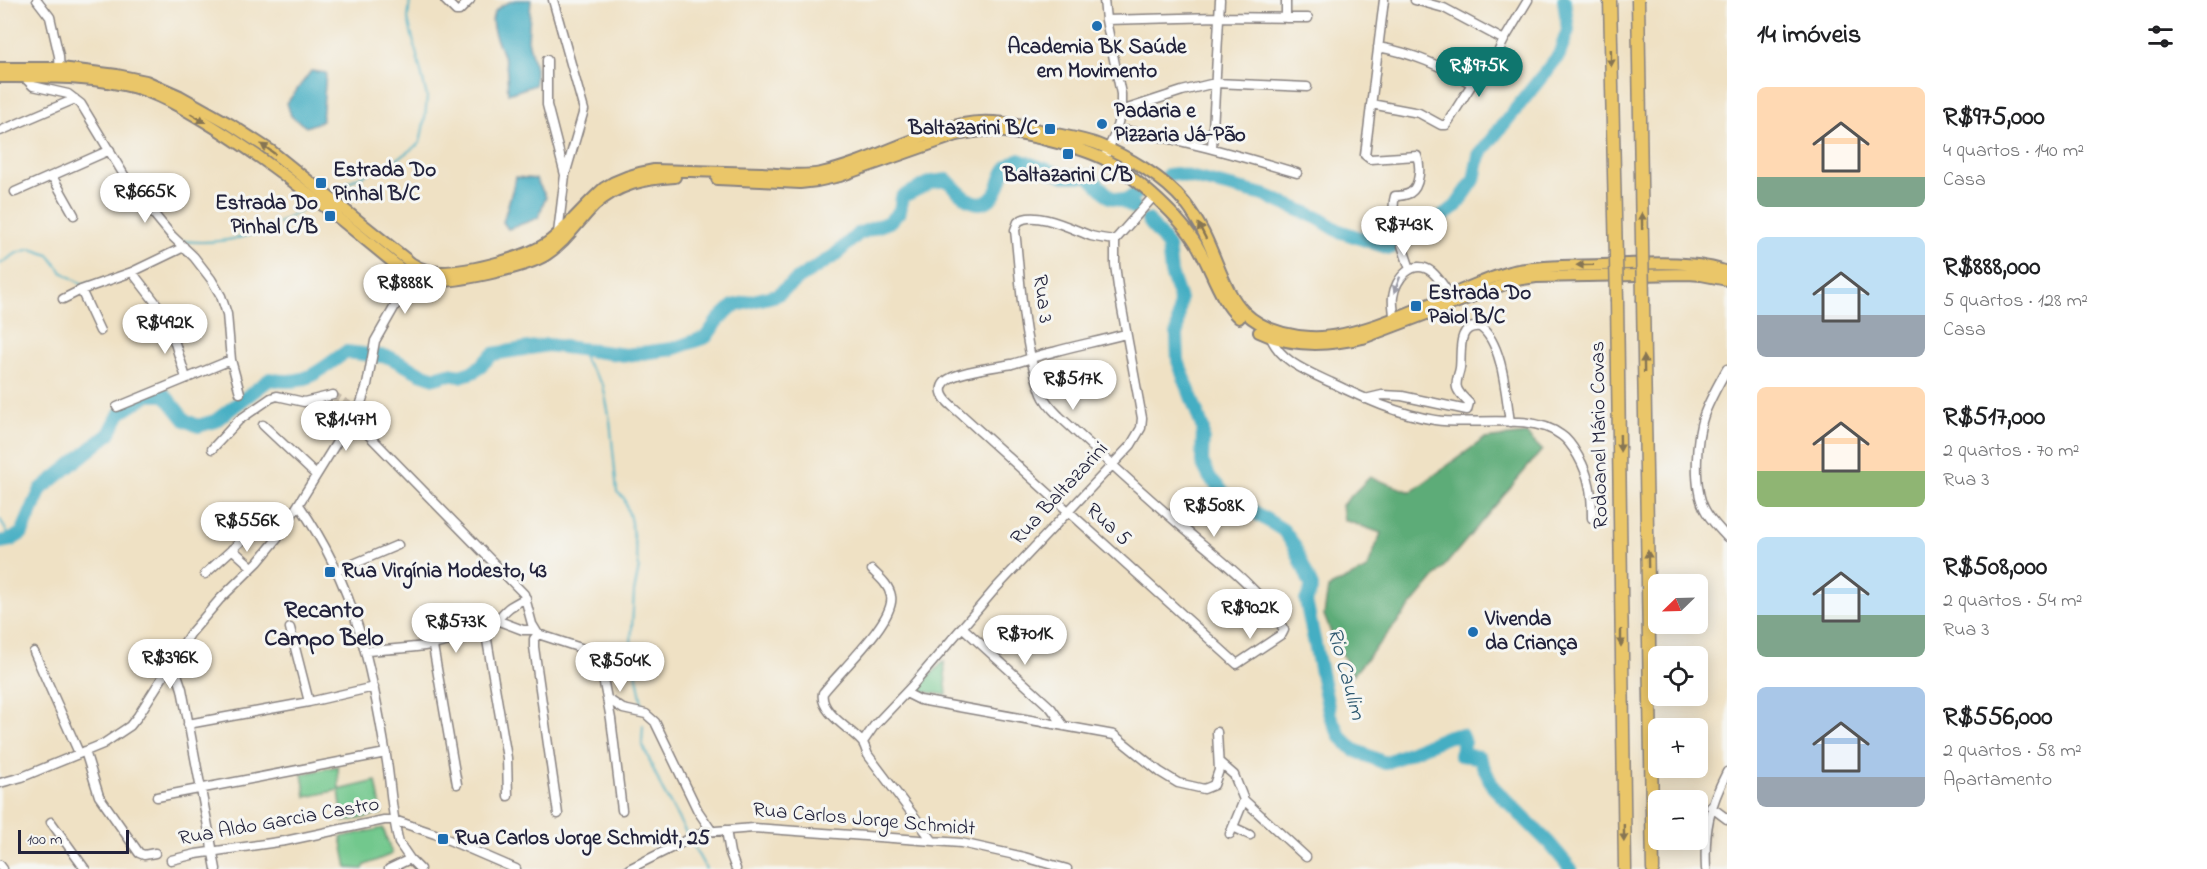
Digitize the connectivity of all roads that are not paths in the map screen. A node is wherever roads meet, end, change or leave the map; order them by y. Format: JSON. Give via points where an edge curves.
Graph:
{"nodes":[{"id":1,"x":36,"y":0,"type":"edge"},
{"id":2,"x":445,"y":0,"type":"edge"},
{"id":3,"x":470,"y":0,"type":"edge"},
{"id":4,"x":553,"y":0,"type":"edge"},
{"id":5,"x":1104,"y":0,"type":"edge"},
{"id":6,"x":1220,"y":0,"type":"edge"},
{"id":7,"x":1286,"y":0,"type":"edge"},
{"id":8,"x":1384,"y":0,"type":"edge"},
{"id":9,"x":1415,"y":0,"type":"edge"},
{"id":10,"x":1528,"y":0,"type":"edge"},
{"id":11,"x":1610,"y":0,"type":"edge"},
{"id":12,"x":1638,"y":0,"type":"edge"},
{"id":13,"x":1218,"y":17,"type":"junction"},
{"id":14,"x":1286,"y":18,"type":"junction"},
{"id":15,"x":1308,"y":18,"type":"dead end"},
{"id":16,"x":1106,"y":20,"type":"junction"},
{"id":17,"x":1504,"y":40,"type":"junction"},
{"id":18,"x":1378,"y":47,"type":"junction"},
{"id":19,"x":547,"y":60,"type":"dead end"},
{"id":20,"x":0,"y":68,"type":"edge"},
{"id":21,"x":23,"y":72,"type":"junction"},
{"id":22,"x":61,"y":73,"type":"junction"},
{"id":23,"x":0,"y":77,"type":"edge"},
{"id":24,"x":1215,"y":83,"type":"junction"},
{"id":25,"x":1472,"y":84,"type":"junction"},
{"id":26,"x":1307,"y":87,"type":"dead end"},
{"id":27,"x":75,"y":99,"type":"junction"},
{"id":28,"x":1371,"y":104,"type":"junction"},
{"id":29,"x":1122,"y":111,"type":"junction"},
{"id":30,"x":0,"y":131,"type":"edge"},
{"id":31,"x":1116,"y":132,"type":"junction"},
{"id":32,"x":1212,"y":148,"type":"junction"},
{"id":33,"x":110,"y":150,"type":"junction"},
{"id":34,"x":1110,"y":153,"type":"junction"},
{"id":35,"x":1296,"y":173,"type":"dead end"},
{"id":36,"x":1151,"y":174,"type":"junction"},
{"id":37,"x":565,"y":175,"type":"junction"},
{"id":38,"x":52,"y":176,"type":"junction"},
{"id":39,"x":1138,"y":183,"type":"junction"},
{"id":40,"x":15,"y":192,"type":"dead end"},
{"id":41,"x":1153,"y":196,"type":"junction"},
{"id":42,"x":1188,"y":207,"type":"junction"},
{"id":43,"x":74,"y":215,"type":"dead end"},
{"id":44,"x":1176,"y":219,"type":"junction"},
{"id":45,"x":558,"y":233,"type":"junction"},
{"id":46,"x":1115,"y":240,"type":"junction"},
{"id":47,"x":184,"y":247,"type":"junction"},
{"id":48,"x":1410,"y":268,"type":"junction"},
{"id":49,"x":132,"y":272,"type":"junction"},
{"id":50,"x":415,"y":272,"type":"junction"},
{"id":51,"x":1727,"y":272,"type":"edge"},
{"id":52,"x":1727,"y":280,"type":"edge"},
{"id":53,"x":81,"y":290,"type":"junction"},
{"id":54,"x":1450,"y":295,"type":"junction"},
{"id":55,"x":63,"y":299,"type":"dead end"},
{"id":56,"x":1394,"y":317,"type":"junction"},
{"id":57,"x":100,"y":331,"type":"dead end"},
{"id":58,"x":1125,"y":334,"type":"junction"},
{"id":59,"x":1271,"y":338,"type":"junction"},
{"id":60,"x":1032,"y":357,"type":"junction"},
{"id":61,"x":231,"y":360,"type":"junction"},
{"id":62,"x":1727,"y":369,"type":"edge"},
{"id":63,"x":186,"y":378,"type":"junction"},
{"id":64,"x":240,"y":393,"type":"dead end"},
{"id":65,"x":333,"y":395,"type":"dead end"},
{"id":66,"x":1365,"y":399,"type":"junction"},
{"id":67,"x":349,"y":405,"type":"tunnel mouth"},
{"id":68,"x":117,"y":407,"type":"dead end"},
{"id":69,"x":355,"y":414,"type":"junction"},
{"id":70,"x":1510,"y":422,"type":"junction"},
{"id":71,"x":263,"y":425,"type":"dead end"},
{"id":72,"x":212,"y":449,"type":"dead end"},
{"id":73,"x":1112,"y":464,"type":"junction"},
{"id":74,"x":316,"y":475,"type":"junction"},
{"id":75,"x":299,"y":506,"type":"junction"},
{"id":76,"x":1068,"y":513,"type":"junction"},
{"id":77,"x":1592,"y":518,"type":"dead end"},
{"id":78,"x":288,"y":524,"type":"junction"},
{"id":79,"x":1727,"y":537,"type":"edge"},
{"id":80,"x":398,"y":545,"type":"dead end"},
{"id":81,"x":232,"y":549,"type":"junction"},
{"id":82,"x":252,"y":567,"type":"junction"},
{"id":83,"x":872,"y":570,"type":"dead end"},
{"id":84,"x":337,"y":571,"type":"junction"},
{"id":85,"x":205,"y":574,"type":"dead end"},
{"id":86,"x":526,"y":598,"type":"junction"},
{"id":87,"x":499,"y":621,"type":"junction"},
{"id":88,"x":962,"y":627,"type":"junction"},
{"id":89,"x":290,"y":628,"type":"dead end"},
{"id":90,"x":485,"y":628,"type":"junction"},
{"id":91,"x":537,"y":632,"type":"junction"},
{"id":92,"x":433,"y":646,"type":"junction"},
{"id":93,"x":366,"y":651,"type":"junction"},
{"id":94,"x":34,"y":652,"type":"dead end"},
{"id":95,"x":172,"y":659,"type":"junction"},
{"id":96,"x":1237,"y":664,"type":"joint"},
{"id":97,"x":374,"y":687,"type":"junction"},
{"id":98,"x":906,"y":693,"type":"junction"},
{"id":99,"x":608,"y":699,"type":"junction"},
{"id":100,"x":309,"y":702,"type":"junction"},
{"id":101,"x":623,"y":710,"type":"junction"},
{"id":102,"x":611,"y":719,"type":"junction"},
{"id":103,"x":188,"y":724,"type":"junction"},
{"id":104,"x":1064,"y":726,"type":"junction"},
{"id":105,"x":1217,"y":732,"type":"dead end"},
{"id":106,"x":863,"y":742,"type":"junction"},
{"id":107,"x":82,"y":752,"type":"junction"},
{"id":108,"x":386,"y":753,"type":"junction"},
{"id":109,"x":1219,"y":762,"type":"junction"},
{"id":110,"x":1727,"y":772,"type":"edge"},
{"id":111,"x":0,"y":783,"type":"edge"},
{"id":112,"x":457,"y":784,"type":"dead end"},
{"id":113,"x":201,"y":789,"type":"junction"},
{"id":114,"x":508,"y":796,"type":"dead end"},
{"id":115,"x":157,"y":797,"type":"dead end"},
{"id":116,"x":1244,"y":800,"type":"junction"},
{"id":117,"x":1711,"y":807,"type":"junction"},
{"id":118,"x":622,"y":810,"type":"dead end"},
{"id":119,"x":558,"y":814,"type":"dead end"},
{"id":120,"x":1727,"y":819,"type":"edge"},
{"id":121,"x":394,"y":820,"type":"junction"},
{"id":122,"x":51,"y":822,"type":"dead end"},
{"id":123,"x":711,"y":830,"type":"junction"},
{"id":124,"x":726,"y":830,"type":"junction"},
{"id":125,"x":1250,"y":835,"type":"dead end"},
{"id":126,"x":932,"y":840,"type":"junction"},
{"id":127,"x":213,"y":852,"type":"junction"},
{"id":128,"x":155,"y":853,"type":"dead end"},
{"id":129,"x":1306,"y":857,"type":"dead end"},
{"id":130,"x":410,"y":859,"type":"junction"},
{"id":131,"x":171,"y":861,"type":"dead end"},
{"id":132,"x":0,"y":865,"type":"edge"},
{"id":133,"x":648,"y":865,"type":"edge"},
{"id":134,"x":3,"y":869,"type":"edge"},
{"id":135,"x":85,"y":869,"type":"edge"},
{"id":136,"x":216,"y":869,"type":"edge"},
{"id":137,"x":389,"y":869,"type":"edge"},
{"id":138,"x":420,"y":869,"type":"edge"},
{"id":139,"x":516,"y":869,"type":"edge"},
{"id":140,"x":629,"y":869,"type":"edge"},
{"id":141,"x":736,"y":869,"type":"edge"},
{"id":142,"x":1067,"y":869,"type":"edge"},
{"id":143,"x":1625,"y":869,"type":"edge"},
{"id":144,"x":1653,"y":869,"type":"edge"},
{"id":145,"x":1706,"y":869,"type":"edge"}],
"edges":[{"from":1,"to":22,"type":"street","via":[[50,17]]},
{"from":2,"to":3,"type":"street","via":[[459,11]]},
{"from":4,"to":37,"type":"street","via":[[584,110]]},
{"from":5,"to":16,"type":"street"},
{"from":6,"to":13,"type":"street"},
{"from":7,"to":14,"type":"street"},
{"from":8,"to":18,"type":"street"},
{"from":9,"to":17,"type":"street","via":[[1444,8]]},
{"from":10,"to":17,"type":"street"},
{"from":11,"to":143,"type":"highway","name":"Rodoanel Mário Covas","one_way":true,"bridge":true},
{"from":144,"to":12,"type":"highway","one_way":true,"bridge":true},
{"from":13,"to":14,"type":"street"},
{"from":13,"to":16,"type":"street"},
{"from":13,"to":24,"type":"street"},
{"from":14,"to":15,"type":"street"},
{"from":16,"to":29,"type":"street"},
{"from":17,"to":25,"type":"street","via":[[1485,74]]},
{"from":18,"to":25,"type":"street","via":[[1415,55]]},
{"from":18,"to":28,"type":"street"},
{"from":19,"to":37,"type":"street","via":[[547,105]]},
{"from":20,"to":21,"type":"main road"},
{"from":21,"to":22,"type":"main road"},
{"from":21,"to":23,"type":"main road"},
{"from":21,"to":27,"type":"street","via":[[33,86]]},
{"from":22,"to":50,"type":"main road","via":[[117,75],[146,81],[230,124],[270,150]]},
{"from":24,"to":26,"type":"street"},
{"from":24,"to":29,"type":"street"},
{"from":24,"to":32,"type":"street"},
{"from":25,"to":28,"type":"street","via":[[1446,125],[1419,113]]},
{"from":27,"to":30,"type":"street"},
{"from":27,"to":33,"type":"street"},
{"from":28,"to":48,"type":"street","via":[[1365,155],[1370,159],[1417,156],[1420,165],[1415,189],[1395,196],[1393,202]]},
{"from":29,"to":31,"type":"street"},
{"from":31,"to":32,"type":"street","via":[[1158,135]]},
{"from":31,"to":34,"type":"street"},
{"from":32,"to":35,"type":"street"},
{"from":33,"to":38,"type":"street"},
{"from":33,"to":47,"type":"street","via":[[130,185]]},
{"from":34,"to":36,"type":"main road"},
{"from":34,"to":39,"type":"main road"},
{"from":34,"to":45,"type":"main road","via":[[1095,143],[997,121],[965,124],[840,167],[805,175],[654,170],[640,173],[613,182]]},
{"from":34,"to":50,"type":"main road","via":[[1075,149],[1011,132],[976,131],[817,182],[648,179],[613,192],[557,247],[535,261],[448,280],[426,281]]},
{"from":36,"to":39,"type":"main road"},
{"from":36,"to":42,"type":"main road"},
{"from":37,"to":45,"type":"street"},
{"from":38,"to":40,"type":"street"},
{"from":38,"to":43,"type":"street"},
{"from":39,"to":41,"type":"main road"},
{"from":41,"to":44,"type":"main road"},
{"from":41,"to":46,"type":"street"},
{"from":42,"to":44,"type":"main road"},
{"from":56,"to":42,"type":"main road","one_way":true,"via":[[1333,336],[1293,335],[1260,324],[1236,304]]},
{"from":44,"to":59,"type":"main road","via":[[1193,238],[1228,306],[1245,324]]},
{"from":45,"to":50,"type":"main road","via":[[531,252],[499,262],[444,272]]},
{"from":46,"to":58,"type":"street","name":"Rua Baltazarini"},
{"from":46,"to":60,"type":"street","name":"Rua 3","via":[[1043,219],[1027,217],[1018,222],[1015,230]]},
{"from":47,"to":49,"type":"street"},
{"from":47,"to":61,"type":"street","via":[[219,292],[228,322]]},
{"from":48,"to":54,"type":"street","via":[[1432,272]]},
{"from":48,"to":56,"type":"street","one_way":true,"via":[[1401,275],[1393,297]]},
{"from":49,"to":53,"type":"street"},
{"from":49,"to":63,"type":"street","via":[[167,320]]},
{"from":50,"to":69,"type":"street","via":[[375,341],[365,394]]},
{"from":51,"to":54,"type":"main road","one_way":true,"via":[[1701,265],[1521,270]]},
{"from":52,"to":59,"type":"main road","via":[[1688,274],[1536,277],[1500,285],[1353,340],[1305,344]]},
{"from":53,"to":55,"type":"street"},
{"from":53,"to":57,"type":"street"},
{"from":54,"to":56,"type":"main road"},
{"from":58,"to":60,"type":"street"},
{"from":58,"to":73,"type":"street","name":"Rua Baltazarini","via":[[1142,418],[1137,437]]},
{"from":59,"to":66,"type":"street","via":[[1296,365]]},
{"from":60,"to":73,"type":"street","name":"Rua 3","via":[[1048,405]]},
{"from":60,"to":76,"type":"street","name":"Rua 5","via":[[958,376],[945,382],[942,392],[947,402]]},
{"from":61,"to":63,"type":"street"},
{"from":61,"to":64,"type":"street"},
{"from":62,"to":79,"type":"street","via":[[1704,416],[1698,470],[1703,506]]},
{"from":63,"to":68,"type":"street"},
{"from":65,"to":72,"type":"street","via":[[304,402],[283,396],[271,398],[239,420]]},
{"from":66,"to":70,"type":"street","via":[[1418,417]]},
{"from":66,"to":70,"type":"street","via":[[1402,396],[1467,410],[1469,403],[1456,386],[1461,345],[1466,331],[1480,327],[1498,355]]},
{"from":67,"to":69,"type":"street"},
{"from":69,"to":74,"type":"street"},
{"from":69,"to":86,"type":"street"},
{"from":70,"to":77,"type":"street","via":[[1543,427],[1568,441],[1589,478]]},
{"from":71,"to":74,"type":"street"},
{"from":73,"to":76,"type":"street","name":"Rua Baltazarini"},
{"from":73,"to":96,"type":"street","name":"Rua 3","via":[[1260,598],[1277,618],[1284,632]]},
{"from":74,"to":75,"type":"street"},
{"from":75,"to":78,"type":"street"},
{"from":75,"to":84,"type":"street"},
{"from":76,"to":88,"type":"street","name":"Rua Baltazarini"},
{"from":76,"to":96,"type":"street","name":"Rua 5"},
{"from":78,"to":81,"type":"street","via":[[270,515]]},
{"from":78,"to":82,"type":"street"},
{"from":80,"to":84,"type":"street"},
{"from":81,"to":82,"type":"street"},
{"from":81,"to":85,"type":"street"},
{"from":82,"to":95,"type":"street"},
{"from":83,"to":106,"type":"street","via":[[889,589],[891,610],[822,696],[824,705]]},
{"from":84,"to":93,"type":"street"},
{"from":86,"to":87,"type":"street","via":[[508,608]]},
{"from":86,"to":91,"type":"street"},
{"from":87,"to":90,"type":"street"},
{"from":87,"to":91,"type":"street"},
{"from":88,"to":98,"type":"street","name":"Rua Baltazarini"},
{"from":88,"to":104,"type":"street","via":[[1051,708]]},
{"from":89,"to":100,"type":"street"},
{"from":90,"to":92,"type":"street"},
{"from":90,"to":114,"type":"street","via":[[507,758]]},
{"from":91,"to":99,"type":"street","via":[[593,653]]},
{"from":91,"to":119,"type":"street","via":[[534,647]]},
{"from":92,"to":93,"type":"street"},
{"from":92,"to":112,"type":"street"},
{"from":93,"to":97,"type":"street"},
{"from":94,"to":107,"type":"street"},
{"from":95,"to":103,"type":"street"},
{"from":95,"to":107,"type":"street","via":[[130,726],[110,741]]},
{"from":97,"to":100,"type":"street"},
{"from":97,"to":108,"type":"street"},
{"from":98,"to":104,"type":"street","via":[[920,700]]},
{"from":98,"to":106,"type":"street","name":"Rua Baltazarini"},
{"from":99,"to":101,"type":"street"},
{"from":99,"to":102,"type":"street"},
{"from":100,"to":103,"type":"street"},
{"from":101,"to":102,"type":"street"},
{"from":101,"to":123,"type":"street","via":[[646,714],[655,722]]},
{"from":102,"to":118,"type":"street"},
{"from":103,"to":113,"type":"street"},
{"from":104,"to":109,"type":"street","via":[[1113,735],[1160,772],[1190,787],[1204,789],[1214,785]]},
{"from":105,"to":109,"type":"street"},
{"from":106,"to":126,"type":"street","via":[[868,755]]},
{"from":107,"to":111,"type":"street"},
{"from":107,"to":128,"type":"street","via":[[108,811],[139,853]]},
{"from":108,"to":113,"type":"street"},
{"from":108,"to":121,"type":"street"},
{"from":109,"to":116,"type":"street","via":[[1234,775]]},
{"from":110,"to":117,"type":"street"},
{"from":113,"to":115,"type":"street"},
{"from":113,"to":127,"type":"street"},
{"from":116,"to":125,"type":"street","via":[[1231,830]]},
{"from":116,"to":129,"type":"street"},
{"from":117,"to":120,"type":"street"},
{"from":117,"to":145,"type":"street","via":[[1705,839]]},
{"from":121,"to":127,"type":"street","name":"Rua Aldo Garcia Castro"},
{"from":121,"to":130,"type":"street","via":[[399,843]]},
{"from":121,"to":139,"type":"street"},
{"from":122,"to":135,"type":"street"},
{"from":123,"to":124,"type":"street","name":"Rua Carlos Jorge Schmidt"},
{"from":123,"to":133,"type":"street","name":"Rua Carlos Jorge Schmidt","via":[[699,833]]},
{"from":124,"to":126,"type":"street","name":"Rua Carlos Jorge Schmidt","via":[[777,828]]},
{"from":124,"to":141,"type":"street"},
{"from":126,"to":142,"type":"street","name":"Rua Carlos Jorge Schmidt","via":[[987,848]]},
{"from":127,"to":131,"type":"street","name":"Rua Aldo Garcia Castro"},
{"from":127,"to":136,"type":"street"},
{"from":130,"to":137,"type":"street"},
{"from":130,"to":138,"type":"street"},
{"from":132,"to":134,"type":"street"},
{"from":133,"to":140,"type":"street","name":"Rua Carlos Jorge Schmidt"}]}
